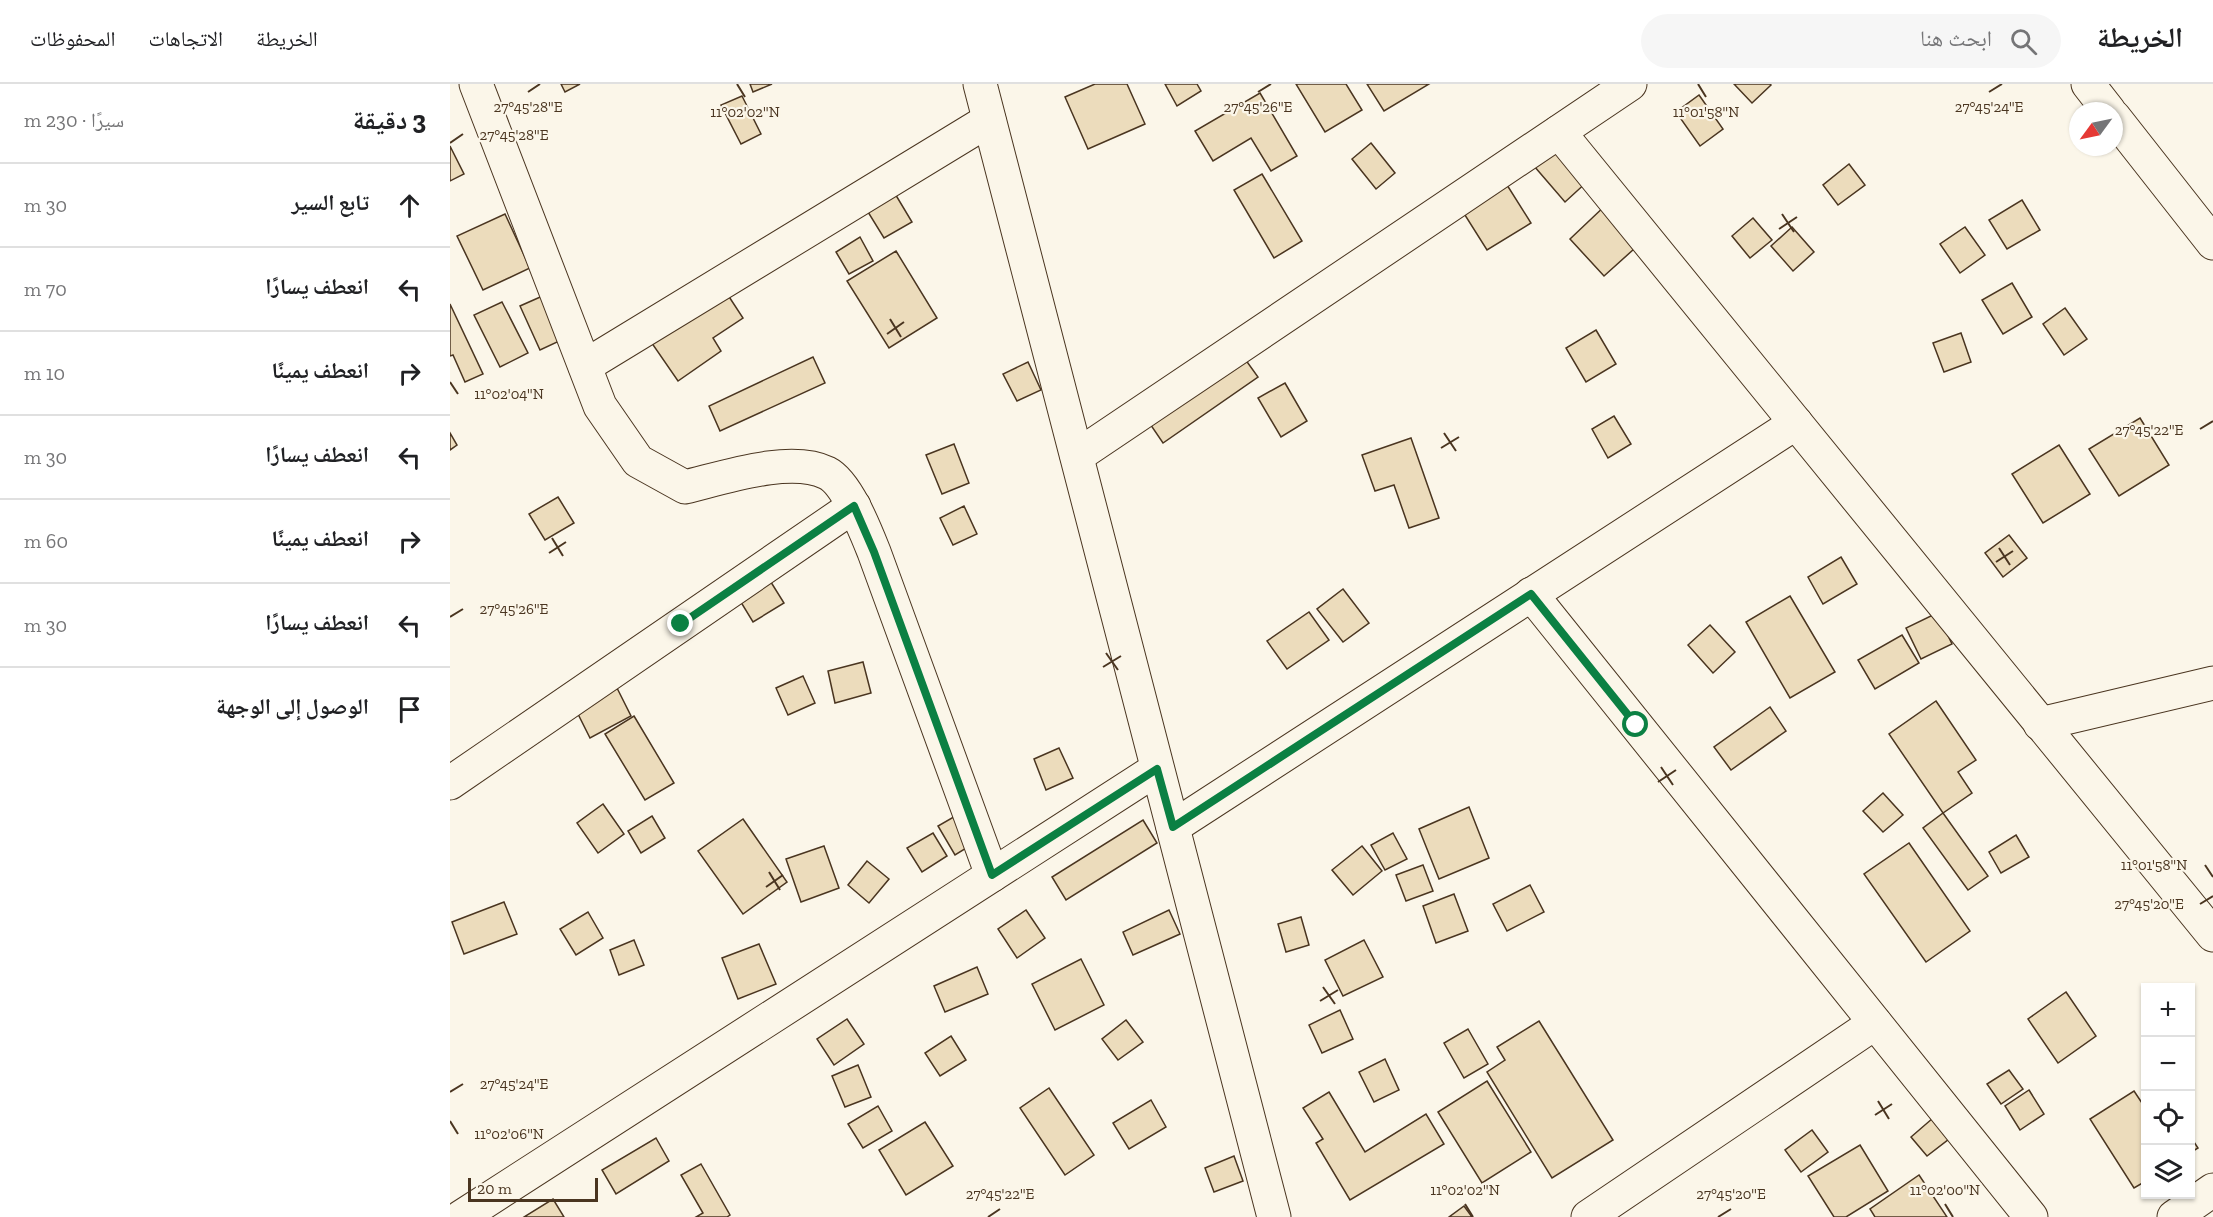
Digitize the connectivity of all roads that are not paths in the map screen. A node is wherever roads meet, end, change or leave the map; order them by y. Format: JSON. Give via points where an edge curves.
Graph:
{"nodes":[{"id":1,"x":476,"y":84,"type":"edge"},
{"id":2,"x":980,"y":84,"type":"edge"},
{"id":3,"x":1630,"y":84,"type":"edge"},
{"id":4,"x":2088,"y":84,"type":"edge"},
{"id":5,"x":2102,"y":102,"type":"edge"},
{"id":6,"x":989,"y":120,"type":"junction"},
{"id":7,"x":2123,"y":128,"type":"edge"},
{"id":8,"x":1559,"y":132,"type":"junction"},
{"id":9,"x":2213,"y":243,"type":"edge"},
{"id":10,"x":585,"y":366,"type":"junction"},
{"id":11,"x":1796,"y":423,"type":"junction"},
{"id":12,"x":1077,"y":456,"type":"junction"},
{"id":13,"x":854,"y":506,"type":"junction"},
{"id":14,"x":1531,"y":594,"type":"junction"},
{"id":15,"x":2213,"y":683,"type":"edge"},
{"id":16,"x":2040,"y":724,"type":"junction"},
{"id":17,"x":1157,"y":769,"type":"junction"},
{"id":18,"x":450,"y":783,"type":"edge"},
{"id":19,"x":1173,"y":827,"type":"junction"},
{"id":20,"x":992,"y":875,"type":"junction"},
{"id":21,"x":2213,"y":935,"type":"edge"},
{"id":22,"x":1875,"y":1023,"type":"junction"},
{"id":23,"x":2213,"y":1190,"type":"edge"},
{"id":24,"x":461,"y":1217,"type":"edge"},
{"id":25,"x":1274,"y":1217,"type":"edge"},
{"id":26,"x":1588,"y":1217,"type":"edge"},
{"id":27,"x":2031,"y":1217,"type":"edge"},
{"id":28,"x":2174,"y":1217,"type":"edge"}],
"edges":[{"from":1,"to":10,"type":"street"},
{"from":2,"to":6,"type":"street"},
{"from":3,"to":8,"type":"street"},
{"from":4,"to":5,"type":"street"},
{"from":6,"to":10,"type":"street"},
{"from":6,"to":12,"type":"street"},
{"from":7,"to":9,"type":"street"},
{"from":8,"to":11,"type":"street"},
{"from":8,"to":12,"type":"street"},
{"from":10,"to":13,"type":"street","via":[[600,406],[638,461],[685,487],[765,469],[798,467],[828,473]]},
{"from":11,"to":14,"type":"street"},
{"from":11,"to":16,"type":"street"},
{"from":12,"to":17,"type":"street"},
{"from":13,"to":18,"type":"street"},
{"from":13,"to":20,"type":"street"},
{"from":14,"to":19,"type":"street"},
{"from":14,"to":22,"type":"street"},
{"from":15,"to":16,"type":"street"},
{"from":16,"to":21,"type":"street"},
{"from":17,"to":19,"type":"street"},
{"from":17,"to":20,"type":"street"},
{"from":19,"to":25,"type":"street"},
{"from":20,"to":24,"type":"street"},
{"from":22,"to":26,"type":"street"},
{"from":22,"to":27,"type":"street"},
{"from":23,"to":28,"type":"street"}]}
